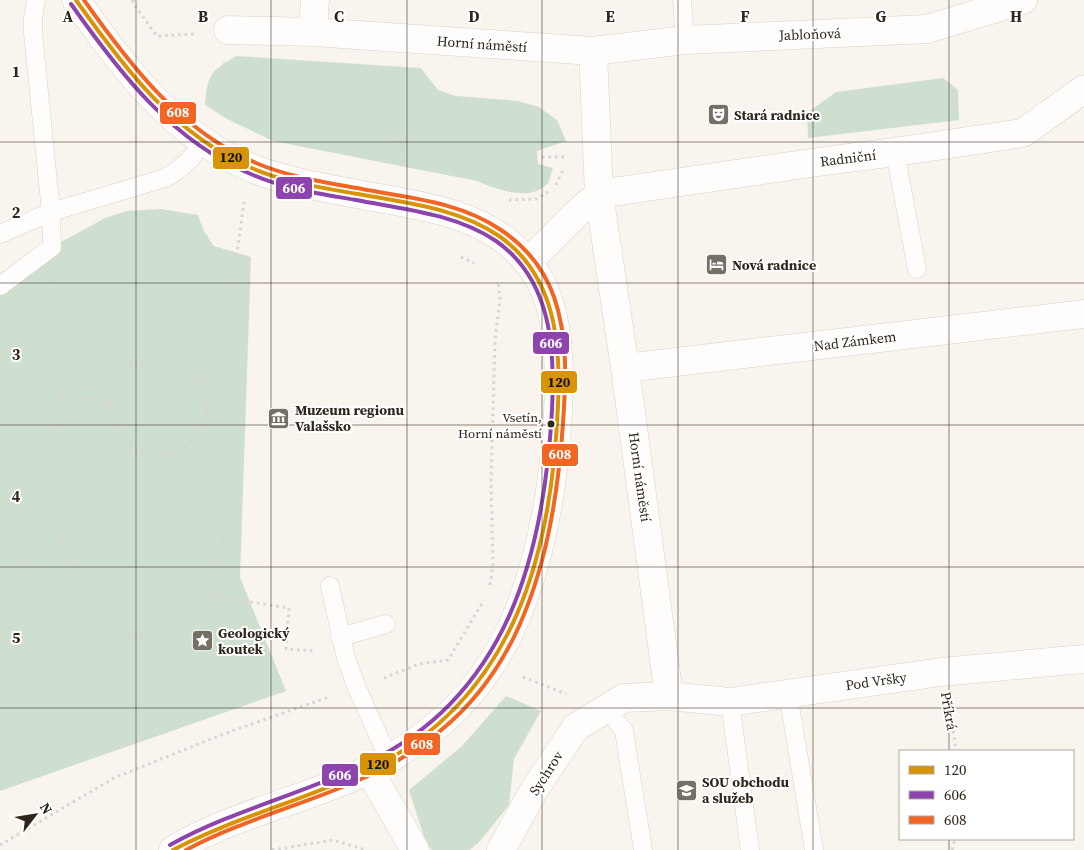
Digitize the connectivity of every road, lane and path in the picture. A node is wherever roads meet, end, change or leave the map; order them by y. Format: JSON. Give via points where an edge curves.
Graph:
{"nodes":[{"id":1,"x":36,"y":0,"type":"edge"},
{"id":2,"x":76,"y":0,"type":"edge"},
{"id":3,"x":133,"y":0,"type":"edge"},
{"id":4,"x":315,"y":0,"type":"edge"},
{"id":5,"x":682,"y":0,"type":"edge"},
{"id":6,"x":1023,"y":0,"type":"edge"},
{"id":7,"x":228,"y":30,"type":"junction"},
{"id":8,"x":313,"y":32,"type":"junction"},
{"id":9,"x":684,"y":40,"type":"junction"},
{"id":10,"x":593,"y":51,"type":"junction"},
{"id":11,"x":1084,"y":89,"type":"edge"},
{"id":12,"x":212,"y":114,"type":"dead end"},
{"id":13,"x":203,"y":141,"type":"junction"},
{"id":14,"x":895,"y":152,"type":"junction"},
{"id":15,"x":563,"y":157,"type":"dead end"},
{"id":16,"x":408,"y":176,"type":"dead end"},
{"id":17,"x":600,"y":194,"type":"junction"},
{"id":18,"x":500,"y":197,"type":"dead end"},
{"id":19,"x":237,"y":198,"type":"dead end"},
{"id":20,"x":244,"y":202,"type":"junction"},
{"id":21,"x":251,"y":204,"type":"dead end"},
{"id":22,"x":51,"y":212,"type":"junction"},
{"id":23,"x":0,"y":234,"type":"edge"},
{"id":24,"x":52,"y":248,"type":"junction"},
{"id":25,"x":454,"y":253,"type":"dead end"},
{"id":26,"x":528,"y":262,"type":"junction"},
{"id":27,"x":479,"y":266,"type":"dead end"},
{"id":28,"x":917,"y":269,"type":"dead end"},
{"id":29,"x":493,"y":277,"type":"dead end"},
{"id":30,"x":0,"y":286,"type":"edge"},
{"id":31,"x":56,"y":289,"type":"junction"},
{"id":32,"x":1084,"y":314,"type":"edge"},
{"id":33,"x":0,"y":356,"type":"edge"},
{"id":34,"x":625,"y":368,"type":"junction"},
{"id":35,"x":199,"y":380,"type":"junction"},
{"id":36,"x":61,"y":396,"type":"junction"},
{"id":37,"x":111,"y":401,"type":"junction"},
{"id":38,"x":206,"y":412,"type":"junction"},
{"id":39,"x":245,"y":413,"type":"dead end"},
{"id":40,"x":192,"y":442,"type":"junction"},
{"id":41,"x":61,"y":541,"type":"junction"},
{"id":42,"x":0,"y":577,"type":"edge"},
{"id":43,"x":330,"y":586,"type":"dead end"},
{"id":44,"x":212,"y":596,"type":"junction"},
{"id":45,"x":386,"y":624,"type":"dead end"},
{"id":46,"x":340,"y":637,"type":"junction"},
{"id":47,"x":1084,"y":659,"type":"edge"},
{"id":48,"x":941,"y":672,"type":"junction"},
{"id":49,"x":518,"y":675,"type":"dead end"},
{"id":50,"x":357,"y":688,"type":"junction"},
{"id":51,"x":788,"y":693,"type":"junction"},
{"id":52,"x":668,"y":696,"type":"junction"},
{"id":53,"x":573,"y":697,"type":"dead end"},
{"id":54,"x":730,"y":702,"type":"junction"},
{"id":55,"x":612,"y":716,"type":"junction"},
{"id":56,"x":956,"y":750,"type":"edge"},
{"id":57,"x":379,"y":764,"type":"junction"},
{"id":58,"x":0,"y":845,"type":"edge"},
{"id":59,"x":173,"y":850,"type":"edge"},
{"id":60,"x":272,"y":850,"type":"edge"},
{"id":61,"x":366,"y":850,"type":"edge"},
{"id":62,"x":415,"y":850,"type":"edge"},
{"id":63,"x":501,"y":850,"type":"edge"},
{"id":64,"x":642,"y":850,"type":"edge"},
{"id":65,"x":750,"y":850,"type":"edge"},
{"id":66,"x":814,"y":850,"type":"edge"}],
"edges":[{"from":1,"to":22,"type":"lane","via":[[33,33]]},
{"from":2,"to":13,"type":"street","via":[[138,83],[160,106]]},
{"from":3,"to":7,"type":"path","via":[[157,36]]},
{"from":4,"to":8,"type":"street"},
{"from":5,"to":9,"type":"lane"},
{"from":6,"to":9,"type":"street","name":"Jabloňová","via":[[927,29]]},
{"from":7,"to":8,"type":"street","name":"Horní náměstí"},
{"from":7,"to":12,"type":"path","via":[[222,83]]},
{"from":8,"to":10,"type":"street","name":"Horní náměstí"},
{"from":8,"to":16,"type":"path","via":[[318,75],[324,87],[333,99],[388,126],[407,158]]},
{"from":9,"to":10,"type":"street","name":"Jabloňová"},
{"from":10,"to":17,"type":"street","name":"Horní náměstí"},
{"from":11,"to":14,"type":"street","name":"Radniční","via":[[1023,133]]},
{"from":13,"to":22,"type":"lane","via":[[181,168],[165,178]]},
{"from":13,"to":26,"type":"street","via":[[226,156],[268,174],[465,219],[512,245]]},
{"from":14,"to":17,"type":"street","name":"Radniční"},
{"from":14,"to":28,"type":"lane"},
{"from":15,"to":18,"type":"path","via":[[563,171],[556,186],[537,199],[509,200]]},
{"from":17,"to":26,"type":"street"},
{"from":17,"to":34,"type":"street","name":"Horní náměstí"},
{"from":19,"to":20,"type":"path"},
{"from":20,"to":21,"type":"path"},
{"from":20,"to":35,"type":"path","via":[[231,297],[212,336]]},
{"from":22,"to":23,"type":"lane"},
{"from":22,"to":24,"type":"lane"},
{"from":24,"to":30,"type":"lane"},
{"from":24,"to":31,"type":"path"},
{"from":25,"to":27,"type":"path"},
{"from":26,"to":57,"type":"street","via":[[548,300],[559,359],[559,392],[548,508],[527,589],[502,646],[475,687],[446,718],[414,744]]},
{"from":29,"to":50,"type":"path","via":[[498,283],[500,300],[493,396],[493,557],[490,585],[448,660],[419,664]]},
{"from":31,"to":33,"type":"path"},
{"from":31,"to":36,"type":"path"},
{"from":32,"to":34,"type":"street","name":"Nad Zámkem"},
{"from":34,"to":52,"type":"street","name":"Horní náměstí"},
{"from":35,"to":37,"type":"path","via":[[172,360],[156,358],[139,362],[125,371],[115,385]]},
{"from":35,"to":38,"type":"path"},
{"from":36,"to":37,"type":"path"},
{"from":36,"to":41,"type":"path"},
{"from":37,"to":40,"type":"path","via":[[111,418],[118,433],[145,453],[161,455],[178,451]]},
{"from":38,"to":39,"type":"path"},
{"from":38,"to":40,"type":"path","via":[[201,429]]},
{"from":40,"to":44,"type":"path","via":[[212,482],[222,516],[223,547],[218,582]]},
{"from":41,"to":42,"type":"path"},
{"from":41,"to":44,"type":"path","via":[[87,608],[126,640],[183,617],[209,602]]},
{"from":43,"to":46,"type":"lane"},
{"from":44,"to":46,"type":"path","via":[[289,608],[286,649],[318,652]]},
{"from":45,"to":46,"type":"lane"},
{"from":46,"to":50,"type":"lane"},
{"from":47,"to":48,"type":"street","name":"Pod Vršky"},
{"from":48,"to":51,"type":"street","name":"Pod Vršky"},
{"from":48,"to":56,"type":"path","name":"Příkrá"},
{"from":49,"to":53,"type":"path"},
{"from":50,"to":57,"type":"lane"},
{"from":50,"to":58,"type":"path","via":[[226,732],[114,778]]},
{"from":51,"to":54,"type":"street","name":"Pod Vršky"},
{"from":51,"to":66,"type":"lane"},
{"from":52,"to":54,"type":"street","name":"Pod Vršky"},
{"from":52,"to":55,"type":"street","via":[[624,698]]},
{"from":54,"to":65,"type":"lane"},
{"from":55,"to":63,"type":"street","name":"Sychrov","via":[[576,727],[534,790]]},
{"from":55,"to":64,"type":"lane","via":[[624,730]]},
{"from":57,"to":59,"type":"street","via":[[213,829]]},
{"from":57,"to":62,"type":"street"},
{"from":60,"to":61,"type":"path","via":[[333,840]]}]}
